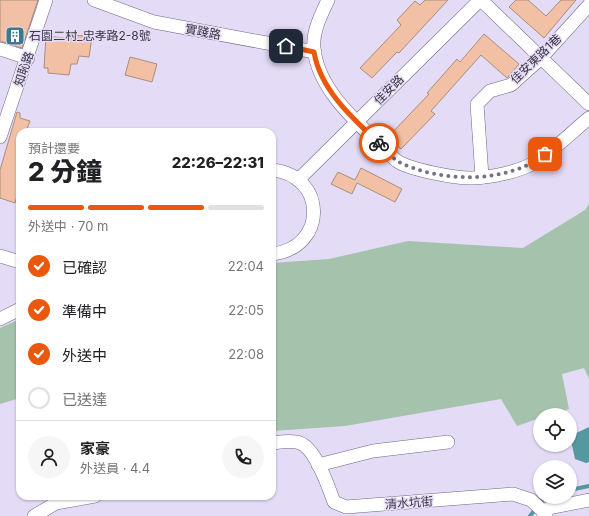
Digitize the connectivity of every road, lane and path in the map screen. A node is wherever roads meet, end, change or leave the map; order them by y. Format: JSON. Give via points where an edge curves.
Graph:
{"nodes":[{"id":1,"x":46,"y":0,"type":"edge"},
{"id":2,"x":94,"y":0,"type":"edge"},
{"id":3,"x":328,"y":0,"type":"edge"},
{"id":4,"x":481,"y":0,"type":"edge"},
{"id":5,"x":589,"y":4,"type":"edge"},
{"id":6,"x":0,"y":49,"type":"edge"},
{"id":7,"x":314,"y":52,"type":"junction"},
{"id":8,"x":28,"y":58,"type":"junction"},
{"id":9,"x":541,"y":58,"type":"junction"},
{"id":10,"x":589,"y":104,"type":"edge"},
{"id":11,"x":589,"y":118,"type":"edge"},
{"id":12,"x":356,"y":122,"type":"junction"},
{"id":13,"x":0,"y":137,"type":"edge"},
{"id":14,"x":276,"y":171,"type":"edge"},
{"id":15,"x":482,"y":176,"type":"junction"},
{"id":16,"x":298,"y":180,"type":"junction"},
{"id":17,"x":276,"y":254,"type":"edge"},
{"id":18,"x":0,"y":256,"type":"edge"},
{"id":19,"x":16,"y":261,"type":"edge"},
{"id":20,"x":16,"y":311,"type":"edge"},
{"id":21,"x":0,"y":319,"type":"edge"},
{"id":22,"x":448,"y":442,"type":"dead end"},
{"id":23,"x":276,"y":443,"type":"edge"},
{"id":24,"x":318,"y":465,"type":"junction"},
{"id":25,"x":73,"y":500,"type":"edge"},
{"id":26,"x":589,"y":500,"type":"edge"},
{"id":27,"x":541,"y":511,"type":"edge"},
{"id":28,"x":34,"y":516,"type":"edge"}],
"edges":[{"from":1,"to":8,"type":"lane","name":"知恥路"},
{"from":2,"to":7,"type":"lane","name":"實踐路","via":[[154,22]]},
{"from":3,"to":7,"type":"lane","via":[[317,24]]},
{"from":4,"to":9,"type":"lane"},
{"from":4,"to":12,"type":"lane","name":"佳安路"},
{"from":5,"to":9,"type":"lane","name":"佳安東路1巷"},
{"from":6,"to":8,"type":"lane"},
{"from":7,"to":12,"type":"lane","via":[[316,64],[326,83]]},
{"from":8,"to":13,"type":"lane","name":"知恥路"},
{"from":9,"to":10,"type":"lane"},
{"from":9,"to":15,"type":"lane","name":"佳安東路1巷","via":[[511,86],[490,91],[477,104]]},
{"from":11,"to":15,"type":"lane","via":[[534,163],[505,173]]},
{"from":12,"to":15,"type":"lane","via":[[398,161],[434,174],[471,178]]},
{"from":12,"to":16,"type":"lane","name":"佳安路"},
{"from":14,"to":16,"type":"lane","via":[[292,175]]},
{"from":16,"to":17,"type":"lane","via":[[308,190],[312,200],[313,222],[302,242],[283,253]]},
{"from":18,"to":19,"type":"lane"},
{"from":20,"to":21,"type":"lane"},
{"from":22,"to":24,"type":"lane","via":[[373,451]]},
{"from":23,"to":24,"type":"lane","name":"清水坑街","via":[[301,443],[313,453]]},
{"from":24,"to":27,"type":"lane","name":"清水坑街","via":[[334,502],[346,507],[513,494]]},
{"from":25,"to":28,"type":"lane","via":[[56,503]]},
{"from":26,"to":27,"type":"lane","name":"清水坑街"}]}
